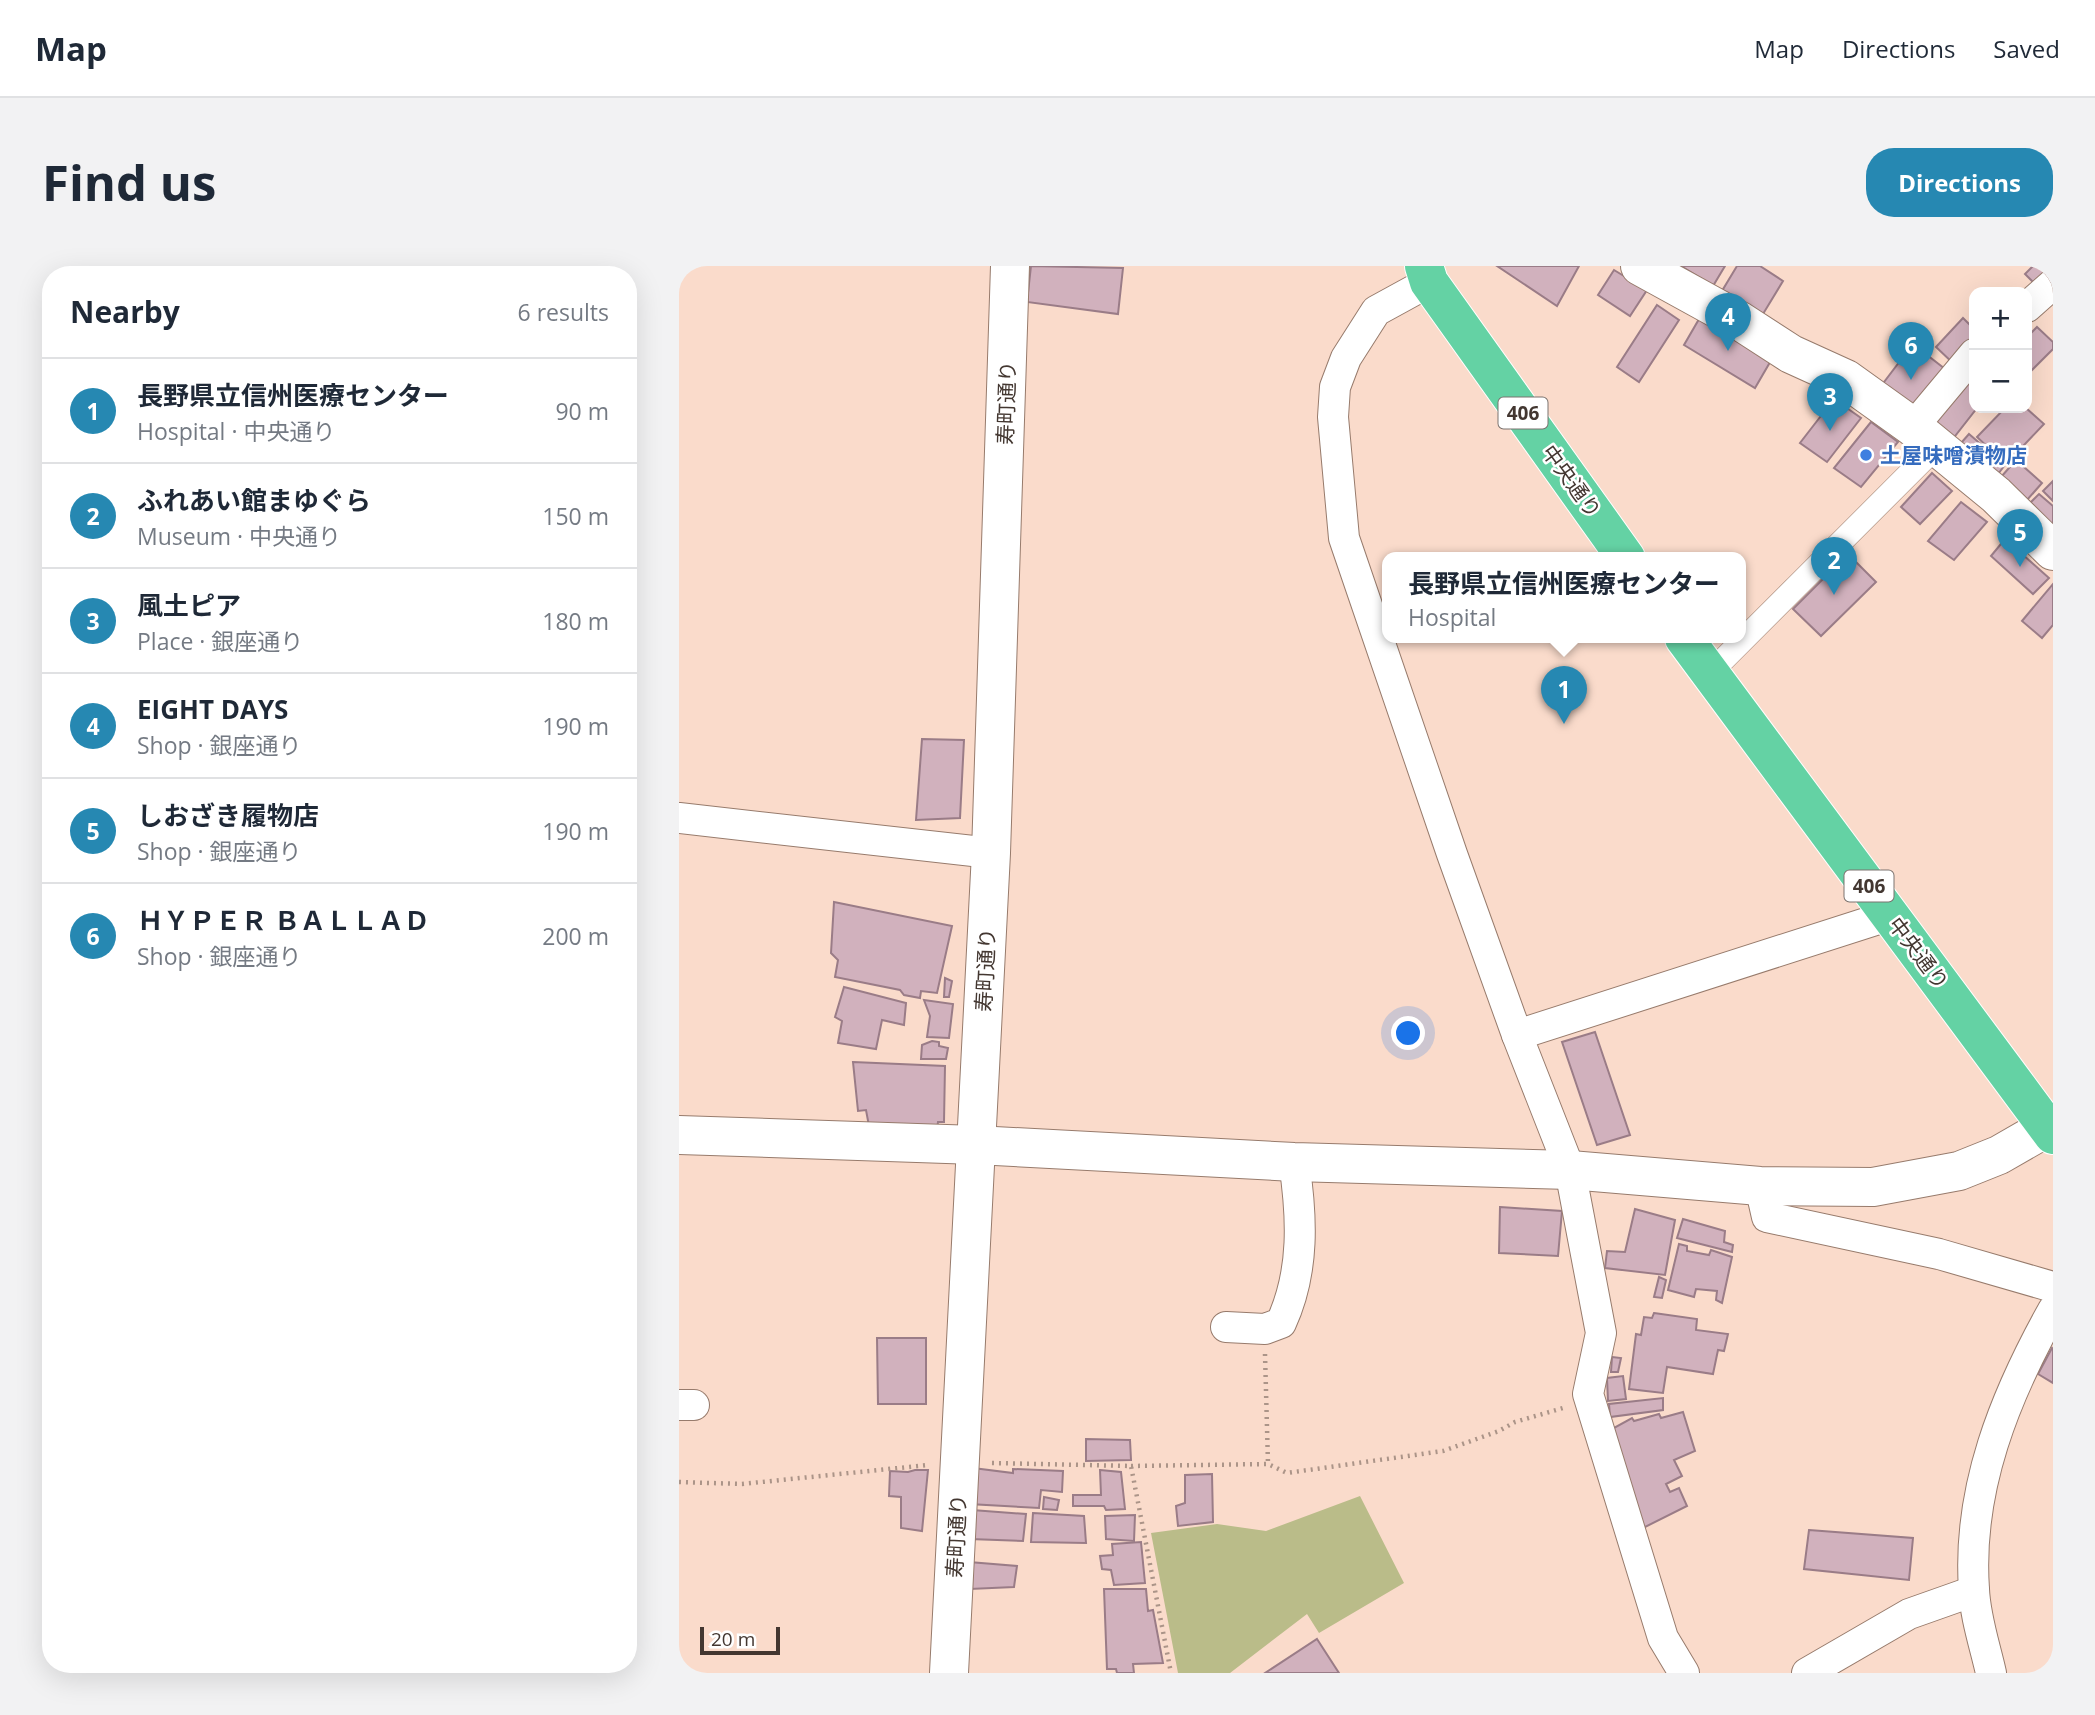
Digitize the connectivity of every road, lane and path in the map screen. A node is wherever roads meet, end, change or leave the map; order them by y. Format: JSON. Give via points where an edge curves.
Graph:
{"nodes":[{"id":1,"x":1010,"y":266,"type":"edge"},
{"id":2,"x":1640,"y":266,"type":"edge"},
{"id":3,"x":1427,"y":274,"type":"edge"},
{"id":4,"x":2053,"y":284,"type":"edge"},
{"id":5,"x":2032,"y":303,"type":"edge"},
{"id":6,"x":1969,"y":362,"type":"edge"},
{"id":7,"x":1925,"y":436,"type":"junction"},
{"id":8,"x":2053,"y":551,"type":"edge"},
{"id":9,"x":1622,"y":552,"type":"edge"},
{"id":10,"x":1746,"y":633,"type":"edge"},
{"id":11,"x":1687,"y":643,"type":"edge"},
{"id":12,"x":1737,"y":643,"type":"edge"},
{"id":13,"x":1709,"y":674,"type":"junction"},
{"id":14,"x":679,"y":818,"type":"edge"},
{"id":15,"x":991,"y":853,"type":"junction"},
{"id":16,"x":1891,"y":915,"type":"junction"},
{"id":17,"x":1517,"y":1035,"type":"junction"},
{"id":18,"x":2051,"y":1128,"type":"edge"},
{"id":19,"x":679,"y":1135,"type":"edge"},
{"id":20,"x":976,"y":1145,"type":"junction"},
{"id":21,"x":1294,"y":1162,"type":"junction"},
{"id":22,"x":1570,"y":1170,"type":"junction"},
{"id":23,"x":1760,"y":1186,"type":"junction"},
{"id":24,"x":2053,"y":1287,"type":"edge"},
{"id":25,"x":2053,"y":1310,"type":"edge"},
{"id":26,"x":1226,"y":1327,"type":"dead end"},
{"id":27,"x":1265,"y":1329,"type":"junction"},
{"id":28,"x":1588,"y":1394,"type":"junction"},
{"id":29,"x":960,"y":1463,"type":"junction"},
{"id":30,"x":1268,"y":1464,"type":"junction"},
{"id":31,"x":1131,"y":1466,"type":"junction"},
{"id":32,"x":679,"y":1482,"type":"edge"},
{"id":33,"x":1974,"y":1591,"type":"junction"},
{"id":34,"x":949,"y":1673,"type":"edge"},
{"id":35,"x":1171,"y":1673,"type":"edge"},
{"id":36,"x":1684,"y":1673,"type":"edge"},
{"id":37,"x":1807,"y":1673,"type":"edge"},
{"id":38,"x":1991,"y":1673,"type":"edge"}],
"edges":[{"from":1,"to":15,"type":"street","name":"寿町通り"},
{"from":2,"to":7,"type":"street","via":[[1791,354],[1846,379]]},
{"from":3,"to":9,"type":"highway","name":"中央通り","number":"406"},
{"from":3,"to":17,"type":"street","via":[[1376,311],[1346,358],[1335,387],[1333,417],[1344,538]]},
{"from":4,"to":5,"type":"street"},
{"from":6,"to":7,"type":"street"},
{"from":7,"to":8,"type":"street","via":[[1996,495]]},
{"from":7,"to":10,"type":"street"},
{"from":11,"to":13,"type":"highway","name":"中央通り","number":"406"},
{"from":12,"to":13,"type":"street"},
{"from":13,"to":16,"type":"highway","name":"中央通り","number":"406"},
{"from":14,"to":15,"type":"street"},
{"from":15,"to":20,"type":"street","name":"寿町通り"},
{"from":16,"to":17,"type":"street"},
{"from":16,"to":18,"type":"highway","name":"中央通り","number":"406"},
{"from":17,"to":22,"type":"street"},
{"from":18,"to":23,"type":"street","via":[[1959,1171],[1873,1187]]},
{"from":19,"to":20,"type":"street"},
{"from":20,"to":21,"type":"street"},
{"from":20,"to":29,"type":"street","name":"寿町通り"},
{"from":21,"to":22,"type":"street"},
{"from":21,"to":27,"type":"street","via":[[1299,1256],[1291,1302],[1281,1323]]},
{"from":22,"to":23,"type":"street"},
{"from":22,"to":28,"type":"street","via":[[1601,1333]]},
{"from":23,"to":24,"type":"street","via":[[1766,1217],[1939,1254]]},
{"from":25,"to":33,"type":"street","via":[[2011,1392],[1992,1443],[1980,1493]]},
{"from":26,"to":27,"type":"street"},
{"from":27,"to":30,"type":"path"},
{"from":28,"to":30,"type":"path","via":[[1563,1408],[1443,1451],[1287,1474]]},
{"from":28,"to":36,"type":"street","via":[[1663,1638]]},
{"from":29,"to":31,"type":"path"},
{"from":29,"to":32,"type":"path","via":[[742,1484]]},
{"from":29,"to":34,"type":"street","name":"寿町通り"},
{"from":30,"to":31,"type":"path"},
{"from":31,"to":35,"type":"path"},
{"from":33,"to":37,"type":"street","via":[[1909,1614]]},
{"from":33,"to":38,"type":"street"}]}
